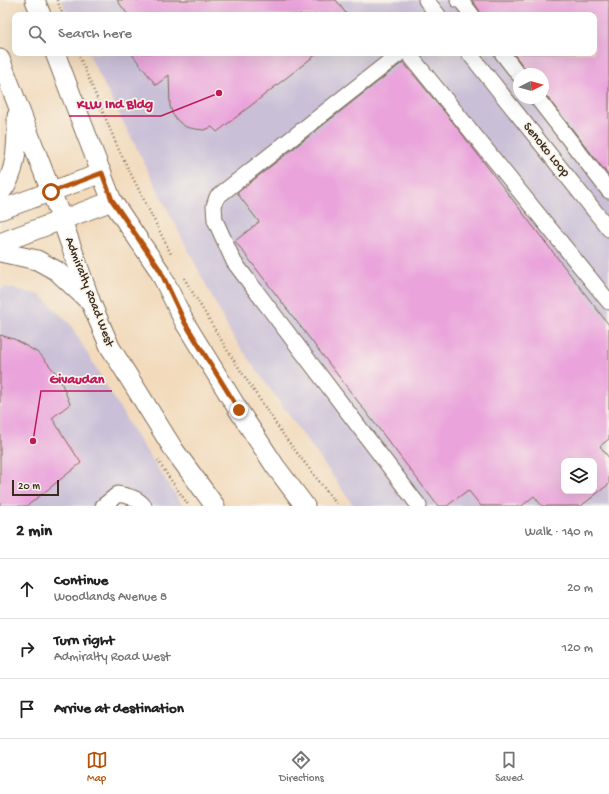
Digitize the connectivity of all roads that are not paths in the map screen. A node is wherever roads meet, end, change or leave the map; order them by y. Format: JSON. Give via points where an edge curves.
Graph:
{"nodes":[{"id":1,"x":35,"y":0,"type":"edge"},
{"id":2,"x":458,"y":0,"type":"edge"},
{"id":3,"x":429,"y":1,"type":"edge"},
{"id":4,"x":40,"y":12,"type":"edge"},
{"id":5,"x":436,"y":12,"type":"edge"},
{"id":6,"x":470,"y":12,"type":"edge"},
{"id":7,"x":56,"y":56,"type":"edge"},
{"id":8,"x":396,"y":56,"type":"edge"},
{"id":9,"x":410,"y":56,"type":"edge"},
{"id":10,"x":471,"y":56,"type":"edge"},
{"id":11,"x":504,"y":56,"type":"edge"},
{"id":12,"x":0,"y":59,"type":"edge"},
{"id":13,"x":514,"y":68,"type":"edge"},
{"id":14,"x":17,"y":103,"type":"junction"},
{"id":15,"x":541,"y":104,"type":"edge"},
{"id":16,"x":102,"y":173,"type":"junction"},
{"id":17,"x":609,"y":191,"type":"edge"},
{"id":18,"x":51,"y":192,"type":"junction"},
{"id":19,"x":0,"y":193,"type":"edge"},
{"id":20,"x":112,"y":200,"type":"junction"},
{"id":21,"x":0,"y":210,"type":"edge"},
{"id":22,"x":62,"y":220,"type":"junction"},
{"id":23,"x":609,"y":229,"type":"edge"},
{"id":24,"x":0,"y":242,"type":"edge"},
{"id":25,"x":0,"y":252,"type":"edge"},
{"id":26,"x":609,"y":302,"type":"edge"},
{"id":27,"x":91,"y":303,"type":"junction"},
{"id":28,"x":103,"y":506,"type":"edge"},
{"id":29,"x":144,"y":506,"type":"edge"},
{"id":30,"x":215,"y":506,"type":"edge"},
{"id":31,"x":304,"y":506,"type":"edge"},
{"id":32,"x":419,"y":506,"type":"edge"}],
"edges":[{"from":1,"to":4,"type":"main road"},
{"from":2,"to":6,"type":"street"},
{"from":3,"to":5,"type":"street"},
{"from":7,"to":16,"type":"main road"},
{"from":8,"to":32,"type":"street","via":[[217,197],[214,206],[215,220],[234,262]]},
{"from":9,"to":26,"type":"street"},
{"from":10,"to":23,"type":"street","name":"Senoko Loop"},
{"from":11,"to":13,"type":"street"},
{"from":12,"to":14,"type":"main road","name":"Admiralty Road West"},
{"from":14,"to":18,"type":"main road","name":"Admiralty Road West"},
{"from":14,"to":19,"type":"main road","via":[[17,147],[12,170]]},
{"from":15,"to":17,"type":"street"},
{"from":16,"to":18,"type":"main road"},
{"from":16,"to":20,"type":"main road"},
{"from":18,"to":21,"type":"main road"},
{"from":18,"to":22,"type":"main road","name":"Admiralty Road West"},
{"from":20,"to":22,"type":"main road"},
{"from":20,"to":31,"type":"main road","via":[[160,270],[185,323],[239,410]]},
{"from":22,"to":24,"type":"main road"},
{"from":22,"to":27,"type":"main road","name":"Admiralty Road West"},
{"from":25,"to":27,"type":"main road","via":[[37,260],[57,272]]},
{"from":27,"to":30,"type":"main road","name":"Admiralty Road West","via":[[110,347],[174,450]]},
{"from":28,"to":29,"type":"street","via":[[118,494],[141,502]]}]}
